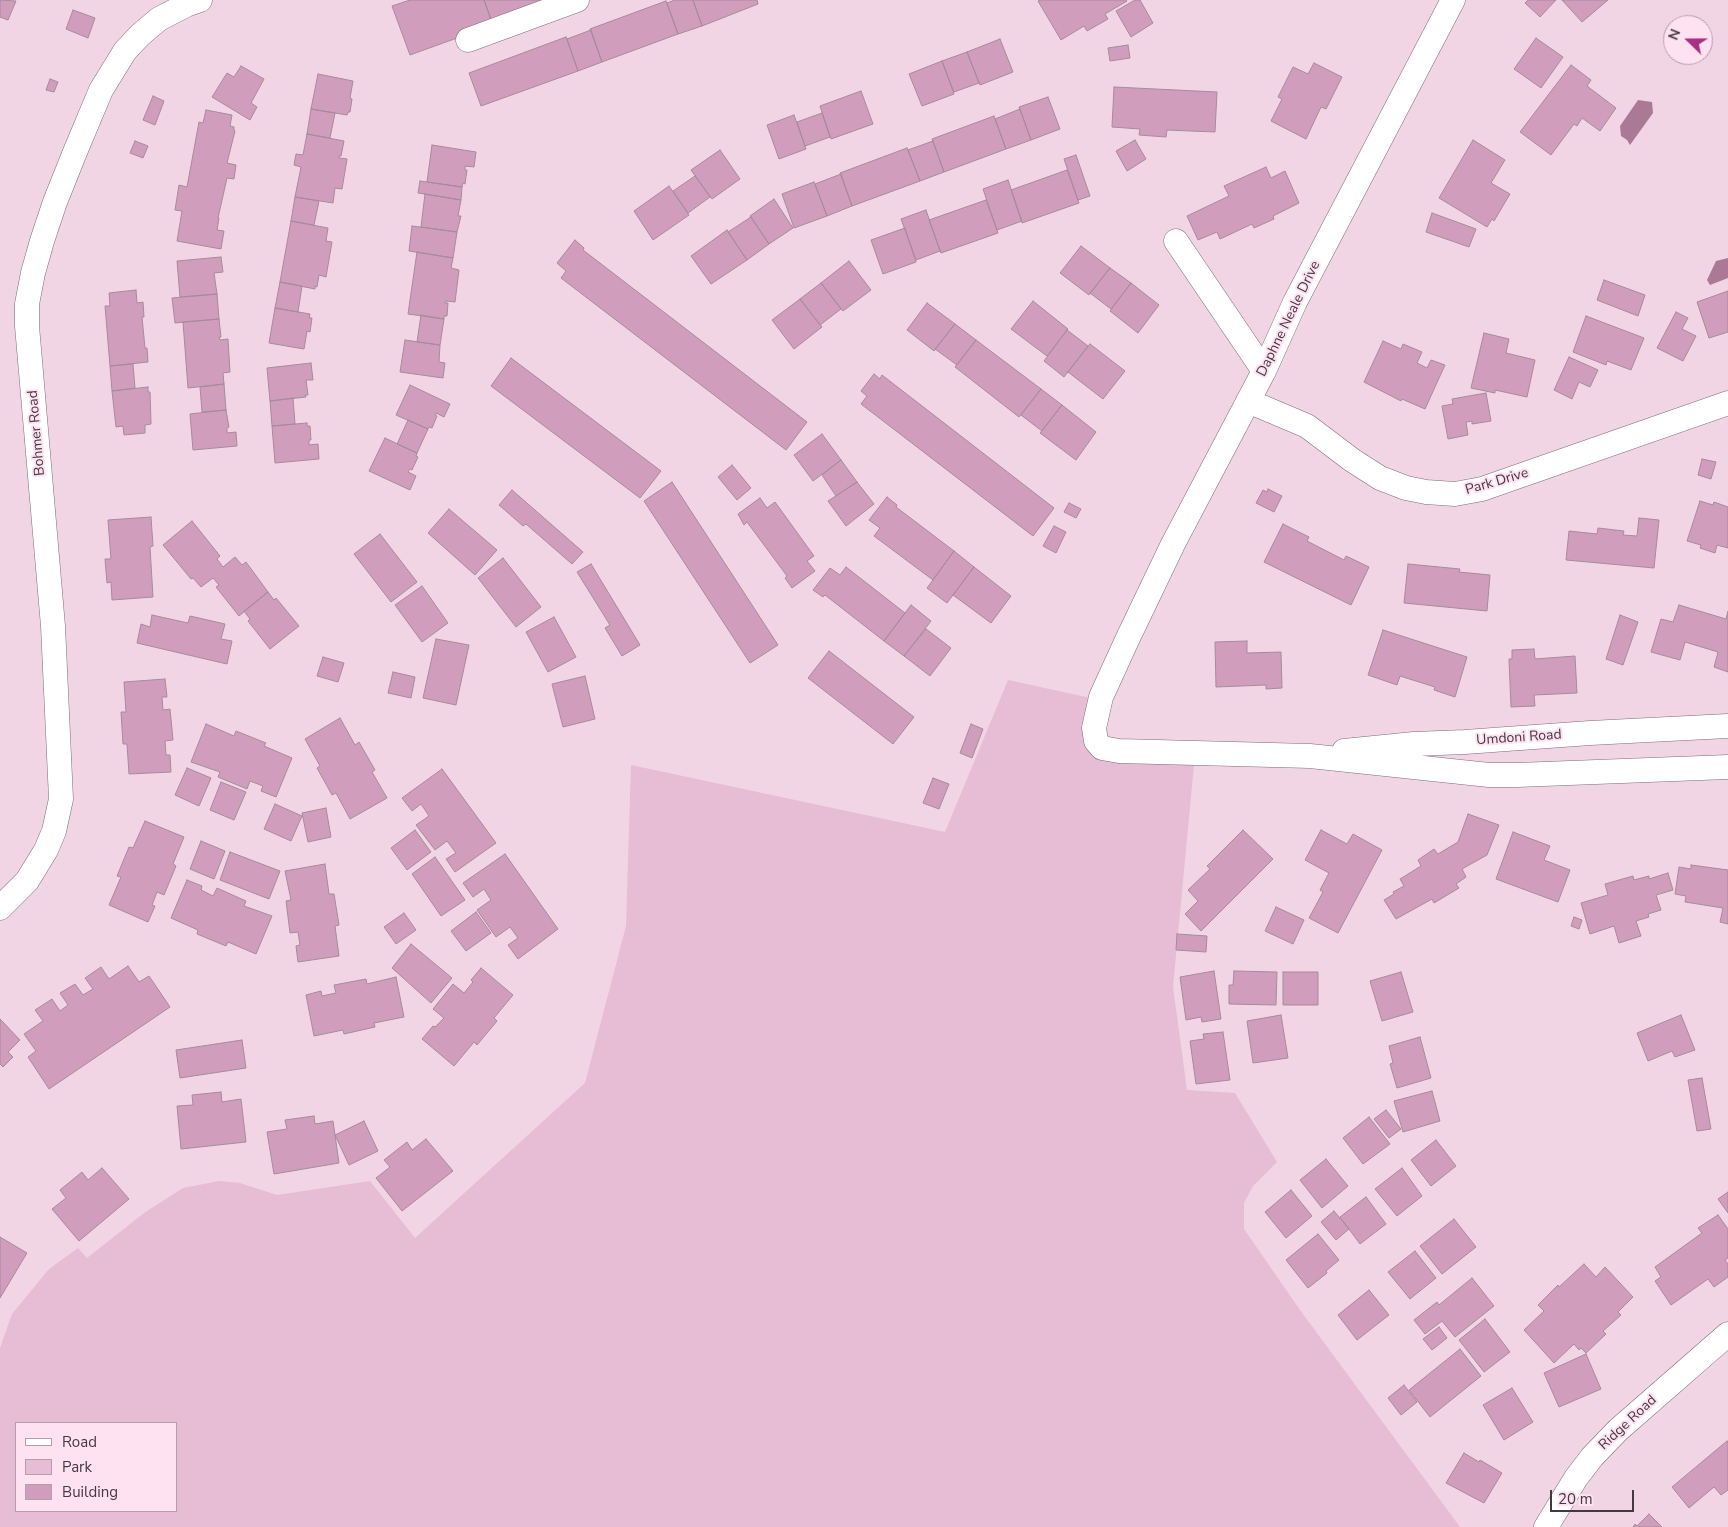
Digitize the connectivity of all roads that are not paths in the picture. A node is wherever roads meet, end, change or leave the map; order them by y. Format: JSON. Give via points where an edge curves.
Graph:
{"nodes":[{"id":1,"x":200,"y":0,"type":"edge"},
{"id":2,"x":577,"y":0,"type":"edge"},
{"id":3,"x":1453,"y":0,"type":"edge"},
{"id":4,"x":468,"y":40,"type":"dead end"},
{"id":5,"x":1176,"y":241,"type":"dead end"},
{"id":6,"x":1264,"y":371,"type":"junction"},
{"id":7,"x":1248,"y":401,"type":"junction"},
{"id":8,"x":1728,"y":403,"type":"edge"},
{"id":9,"x":1127,"y":640,"type":"joint"},
{"id":10,"x":1728,"y":726,"type":"edge"},
{"id":11,"x":1310,"y":756,"type":"junction"},
{"id":12,"x":1728,"y":768,"type":"edge"},
{"id":13,"x":0,"y":908,"type":"edge"},
{"id":14,"x":1728,"y":1334,"type":"edge"},
{"id":15,"x":1546,"y":1527,"type":"edge"}],
"edges":[{"from":1,"to":13,"type":"street","name":"Bohmer Road","via":[[159,19],[140,35],[125,51],[102,90],[45,233],[27,304],[53,626],[61,799],[46,850],[27,881]]},
{"from":2,"to":4,"type":"street"},
{"from":3,"to":6,"type":"street","name":"Daphne Neale Drive","via":[[1295,302]]},
{"from":5,"to":6,"type":"street"},
{"from":6,"to":7,"type":"street","name":"Daphne Neale Drive"},
{"from":7,"to":8,"type":"street","name":"Park Drive","via":[[1307,426],[1380,478],[1406,488],[1455,494],[1482,489]]},
{"from":7,"to":9,"type":"street","name":"Daphne Neale Drive"},
{"from":9,"to":11,"type":"street","name":"Umdoni Road","via":[[1101,697],[1095,720],[1096,741],[1102,748]]},
{"from":10,"to":11,"type":"street","name":"Umdoni Road","via":[[1414,744]]},
{"from":11,"to":12,"type":"street","name":"Umdoni Road","via":[[1517,776]]},
{"from":14,"to":15,"type":"street","name":"Ridge Road","via":[[1618,1430],[1592,1457]]}]}
